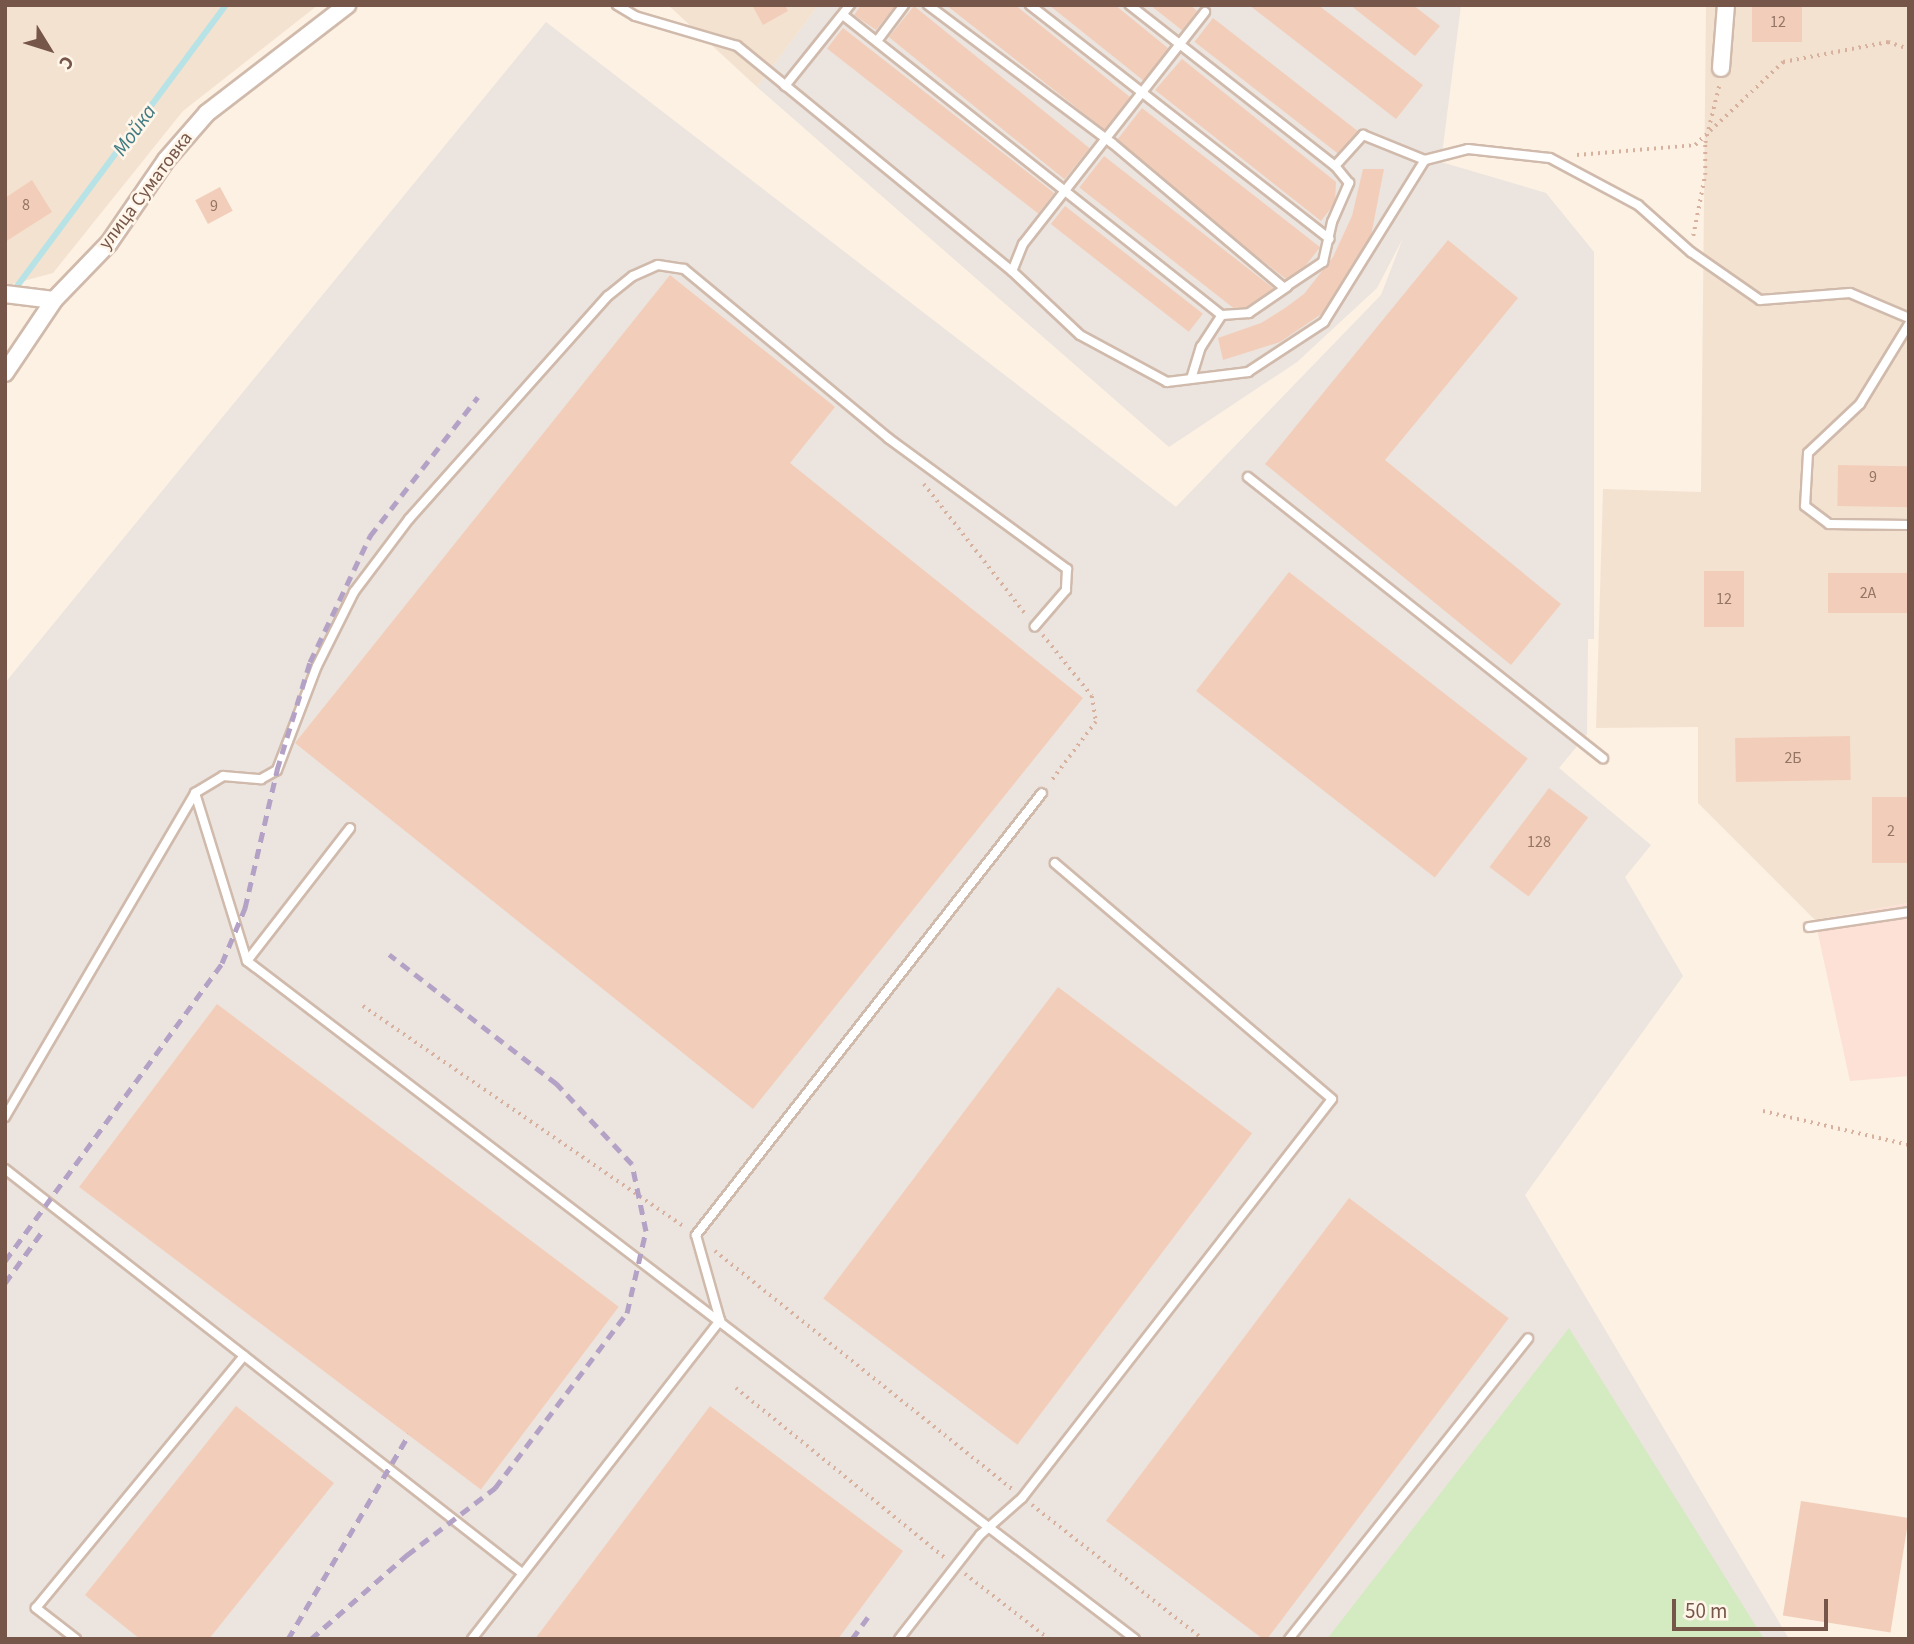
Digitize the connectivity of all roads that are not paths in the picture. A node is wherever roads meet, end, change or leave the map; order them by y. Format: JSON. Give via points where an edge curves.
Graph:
{"nodes":[{"id":1,"x":347,"y":5,"type":"edge"},
{"id":2,"x":617,"y":5,"type":"edge"},
{"id":3,"x":850,"y":5,"type":"edge"},
{"id":4,"x":904,"y":5,"type":"edge"},
{"id":5,"x":928,"y":5,"type":"edge"},
{"id":6,"x":1030,"y":5,"type":"edge"},
{"id":7,"x":1130,"y":5,"type":"edge"},
{"id":8,"x":1726,"y":5,"type":"edge"},
{"id":9,"x":1205,"y":12,"type":"dead end"},
{"id":10,"x":842,"y":15,"type":"junction"},
{"id":11,"x":877,"y":41,"type":"junction"},
{"id":12,"x":1180,"y":44,"type":"junction"},
{"id":13,"x":1721,"y":68,"type":"road end"},
{"id":14,"x":785,"y":86,"type":"junction"},
{"id":15,"x":1142,"y":93,"type":"junction"},
{"id":16,"x":1106,"y":138,"type":"junction"},
{"id":17,"x":1425,"y":160,"type":"junction"},
{"id":18,"x":1335,"y":166,"type":"junction"},
{"id":19,"x":1067,"y":189,"type":"junction"},
{"id":20,"x":1329,"y":239,"type":"junction"},
{"id":21,"x":1012,"y":271,"type":"junction"},
{"id":22,"x":1292,"y":283,"type":"junction"},
{"id":23,"x":5,"y":294,"type":"edge"},
{"id":24,"x":54,"y":300,"type":"junction"},
{"id":25,"x":1222,"y":315,"type":"junction"},
{"id":26,"x":1909,"y":318,"type":"edge"},
{"id":27,"x":1909,"y":324,"type":"edge"},
{"id":28,"x":5,"y":373,"type":"edge"},
{"id":29,"x":1191,"y":379,"type":"junction"},
{"id":30,"x":1248,"y":477,"type":"dead end"},
{"id":31,"x":1909,"y":525,"type":"edge"},
{"id":32,"x":1035,"y":626,"type":"road end"},
{"id":33,"x":1603,"y":758,"type":"dead end"},
{"id":34,"x":195,"y":793,"type":"junction"},
{"id":35,"x":1042,"y":793,"type":"road end"},
{"id":36,"x":350,"y":828,"type":"dead end"},
{"id":37,"x":1055,"y":863,"type":"dead end"},
{"id":38,"x":1909,"y":912,"type":"edge"},
{"id":39,"x":1809,"y":927,"type":"dead end"},
{"id":40,"x":247,"y":961,"type":"junction"},
{"id":41,"x":5,"y":1117,"type":"edge"},
{"id":42,"x":5,"y":1169,"type":"edge"},
{"id":43,"x":720,"y":1320,"type":"junction"},
{"id":44,"x":1528,"y":1338,"type":"dead end"},
{"id":45,"x":244,"y":1356,"type":"junction"},
{"id":46,"x":990,"y":1525,"type":"junction"},
{"id":47,"x":523,"y":1573,"type":"junction"},
{"id":48,"x":76,"y":1639,"type":"edge"},
{"id":49,"x":472,"y":1639,"type":"edge"},
{"id":50,"x":899,"y":1639,"type":"edge"},
{"id":51,"x":1135,"y":1639,"type":"edge"},
{"id":52,"x":1289,"y":1639,"type":"edge"}],
"edges":[{"from":1,"to":24,"type":"street","name":"улица Суматовка","via":[[207,113],[166,160],[109,243]]},
{"from":2,"to":14,"type":"lane","via":[[635,16],[737,46]]},
{"from":3,"to":10,"type":"lane"},
{"from":4,"to":11,"type":"lane"},
{"from":5,"to":16,"type":"lane"},
{"from":6,"to":15,"type":"lane"},
{"from":7,"to":12,"type":"lane"},
{"from":8,"to":13,"type":"street"},
{"from":9,"to":12,"type":"lane"},
{"from":10,"to":11,"type":"lane"},
{"from":10,"to":14,"type":"lane"},
{"from":11,"to":19,"type":"lane"},
{"from":12,"to":15,"type":"lane"},
{"from":12,"to":18,"type":"lane"},
{"from":14,"to":21,"type":"lane"},
{"from":15,"to":16,"type":"lane"},
{"from":15,"to":20,"type":"lane"},
{"from":16,"to":19,"type":"lane"},
{"from":16,"to":22,"type":"lane","via":[[1284,288]]},
{"from":17,"to":18,"type":"lane","via":[[1363,135]]},
{"from":17,"to":26,"type":"lane","via":[[1468,149],[1550,158],[1638,205],[1690,252],[1760,300],[1850,293]]},
{"from":17,"to":29,"type":"lane","via":[[1324,322],[1248,372]]},
{"from":18,"to":20,"type":"lane","via":[[1349,183]]},
{"from":19,"to":21,"type":"lane","via":[[1023,244]]},
{"from":19,"to":25,"type":"lane"},
{"from":20,"to":22,"type":"lane","via":[[1324,262]]},
{"from":21,"to":29,"type":"lane","via":[[1080,335],[1167,382]]},
{"from":22,"to":25,"type":"lane","via":[[1249,313]]},
{"from":23,"to":24,"type":"street"},
{"from":24,"to":28,"type":"street","name":"улица Суматовка"},
{"from":25,"to":29,"type":"lane","via":[[1201,347]]},
{"from":27,"to":31,"type":"lane","via":[[1860,404],[1808,453],[1805,506],[1829,524]]},
{"from":30,"to":33,"type":"lane"},
{"from":32,"to":34,"type":"lane","via":[[1066,590],[1067,569],[888,438],[684,269],[658,265],[633,276],[608,296],[394,539],[354,592],[317,666],[276,770],[261,779],[223,776]]},
{"from":34,"to":40,"type":"lane"},
{"from":34,"to":41,"type":"lane"},
{"from":35,"to":43,"type":"lane","via":[[696,1235]]},
{"from":36,"to":40,"type":"lane"},
{"from":37,"to":46,"type":"lane","via":[[1332,1099],[1022,1498]]},
{"from":38,"to":39,"type":"lane"},
{"from":40,"to":43,"type":"lane"},
{"from":42,"to":45,"type":"lane"},
{"from":43,"to":46,"type":"lane"},
{"from":43,"to":47,"type":"lane"},
{"from":44,"to":52,"type":"lane"},
{"from":45,"to":47,"type":"lane"},
{"from":45,"to":48,"type":"lane","via":[[36,1608]]},
{"from":46,"to":50,"type":"lane"},
{"from":46,"to":51,"type":"lane"},
{"from":47,"to":49,"type":"lane"}]}
